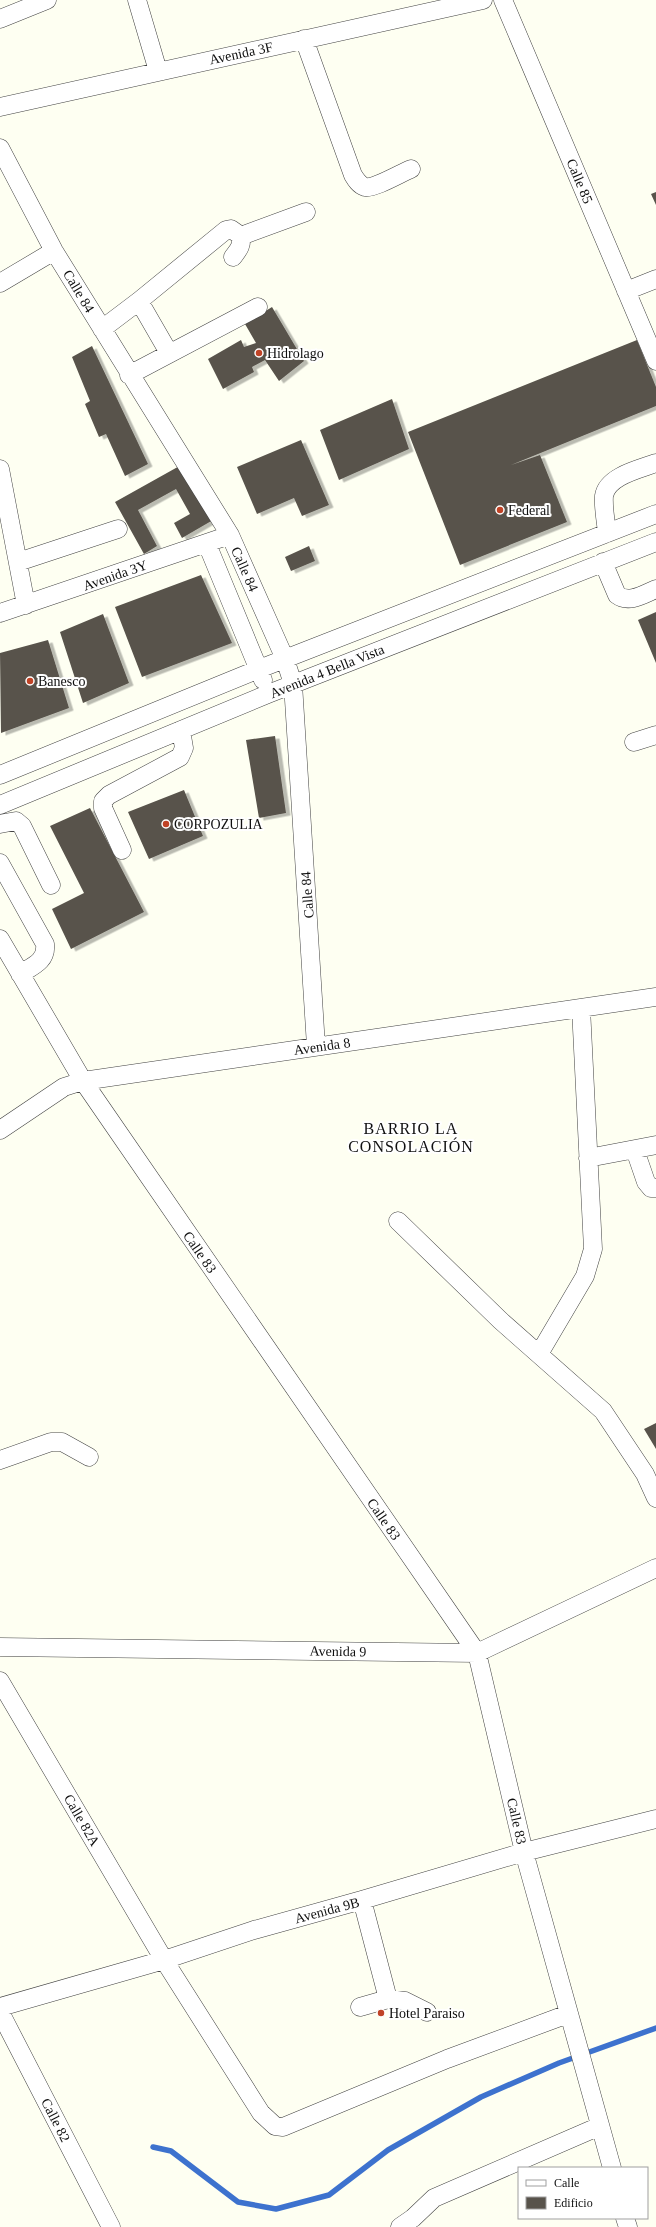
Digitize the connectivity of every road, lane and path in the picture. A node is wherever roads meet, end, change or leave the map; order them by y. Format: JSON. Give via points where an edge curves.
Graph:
{"nodes":[{"id":1,"x":47,"y":0,"type":"edge"},
{"id":2,"x":137,"y":0,"type":"edge"},
{"id":3,"x":482,"y":0,"type":"edge"},
{"id":4,"x":503,"y":0,"type":"edge"},
{"id":5,"x":0,"y":19,"type":"edge"},
{"id":6,"x":304,"y":39,"type":"junction"},
{"id":7,"x":158,"y":71,"type":"junction"},
{"id":8,"x":0,"y":107,"type":"edge"},
{"id":9,"x":0,"y":148,"type":"edge"},
{"id":10,"x":411,"y":169,"type":"dead end"},
{"id":11,"x":306,"y":212,"type":"dead end"},
{"id":12,"x":241,"y":236,"type":"junction"},
{"id":13,"x":54,"y":251,"type":"junction"},
{"id":14,"x":233,"y":257,"type":"dead end"},
{"id":15,"x":656,"y":278,"type":"edge"},
{"id":16,"x":0,"y":283,"type":"edge"},
{"id":17,"x":626,"y":291,"type":"junction"},
{"id":18,"x":140,"y":301,"type":"junction"},
{"id":19,"x":258,"y":307,"type":"dead end"},
{"id":20,"x":102,"y":329,"type":"junction"},
{"id":21,"x":168,"y":354,"type":"junction"},
{"id":22,"x":656,"y":361,"type":"edge"},
{"id":23,"x":129,"y":375,"type":"junction"},
{"id":24,"x":656,"y":463,"type":"edge"},
{"id":25,"x":0,"y":469,"type":"edge"},
{"id":26,"x":656,"y":514,"type":"edge"},
{"id":27,"x":118,"y":529,"type":"dead end"},
{"id":28,"x":607,"y":533,"type":"junction"},
{"id":29,"x":230,"y":535,"type":"junction"},
{"id":30,"x":656,"y":542,"type":"edge"},
{"id":31,"x":207,"y":544,"type":"junction"},
{"id":32,"x":18,"y":562,"type":"junction"},
{"id":33,"x":603,"y":562,"type":"junction"},
{"id":34,"x":656,"y":589,"type":"edge"},
{"id":35,"x":26,"y":605,"type":"junction"},
{"id":36,"x":0,"y":613,"type":"edge"},
{"id":37,"x":285,"y":659,"type":"junction"},
{"id":38,"x":259,"y":669,"type":"junction"},
{"id":39,"x":293,"y":684,"type":"junction"},
{"id":40,"x":268,"y":694,"type":"junction"},
{"id":41,"x":181,"y":730,"type":"junction"},
{"id":42,"x":656,"y":735,"type":"edge"},
{"id":43,"x":634,"y":742,"type":"dead end"},
{"id":44,"x":0,"y":775,"type":"edge"},
{"id":45,"x":0,"y":805,"type":"edge"},
{"id":46,"x":0,"y":824,"type":"edge"},
{"id":47,"x":122,"y":850,"type":"dead end"},
{"id":48,"x":0,"y":863,"type":"edge"},
{"id":49,"x":51,"y":884,"type":"dead end"},
{"id":50,"x":0,"y":939,"type":"edge"},
{"id":51,"x":20,"y":974,"type":"junction"},
{"id":52,"x":656,"y":997,"type":"edge"},
{"id":53,"x":581,"y":1008,"type":"junction"},
{"id":54,"x":316,"y":1046,"type":"junction"},
{"id":55,"x":83,"y":1081,"type":"junction"},
{"id":56,"x":0,"y":1130,"type":"edge"},
{"id":57,"x":656,"y":1145,"type":"edge"},
{"id":58,"x":635,"y":1150,"type":"junction"},
{"id":59,"x":588,"y":1158,"type":"junction"},
{"id":60,"x":656,"y":1188,"type":"edge"},
{"id":61,"x":398,"y":1221,"type":"dead end"},
{"id":62,"x":539,"y":1354,"type":"junction"},
{"id":63,"x":89,"y":1457,"type":"dead end"},
{"id":64,"x":0,"y":1460,"type":"edge"},
{"id":65,"x":656,"y":1498,"type":"edge"},
{"id":66,"x":656,"y":1568,"type":"edge"},
{"id":67,"x":0,"y":1647,"type":"edge"},
{"id":68,"x":477,"y":1653,"type":"junction"},
{"id":69,"x":0,"y":1681,"type":"edge"},
{"id":70,"x":656,"y":1819,"type":"edge"},
{"id":71,"x":524,"y":1852,"type":"junction"},
{"id":72,"x":362,"y":1900,"type":"junction"},
{"id":73,"x":164,"y":1960,"type":"junction"},
{"id":74,"x":388,"y":1999,"type":"junction"},
{"id":75,"x":0,"y":2007,"type":"edge"},
{"id":76,"x":360,"y":2007,"type":"dead end"},
{"id":77,"x":0,"y":2012,"type":"edge"},
{"id":78,"x":427,"y":2012,"type":"dead end"},
{"id":79,"x":568,"y":2014,"type":"junction"},
{"id":80,"x":600,"y":2126,"type":"junction"},
{"id":81,"x":612,"y":2167,"type":"edge"},
{"id":82,"x":111,"y":2227,"type":"edge"},
{"id":83,"x":400,"y":2227,"type":"edge"}],
"edges":[{"from":1,"to":5,"type":"street"},
{"from":2,"to":7,"type":"street"},
{"from":3,"to":6,"type":"street","name":"Avenida 3F"},
{"from":4,"to":17,"type":"street","name":"Calle 85"},
{"from":6,"to":7,"type":"street","name":"Avenida 3F"},
{"from":6,"to":10,"type":"street","via":[[359,183],[365,187],[372,186]]},
{"from":7,"to":8,"type":"street","name":"Avenida 3F"},
{"from":9,"to":13,"type":"street","name":"Calle 84"},
{"from":11,"to":12,"type":"street"},
{"from":12,"to":14,"type":"street","via":[[240,248]]},
{"from":12,"to":18,"type":"street","via":[[231,229],[226,230]]},
{"from":13,"to":16,"type":"street"},
{"from":13,"to":20,"type":"street","name":"Calle 84"},
{"from":15,"to":17,"type":"street"},
{"from":17,"to":22,"type":"street","name":"Calle 85"},
{"from":18,"to":20,"type":"street"},
{"from":18,"to":21,"type":"street"},
{"from":19,"to":21,"type":"street"},
{"from":20,"to":23,"type":"street","name":"Calle 84"},
{"from":21,"to":23,"type":"street"},
{"from":23,"to":29,"type":"street","name":"Calle 84"},
{"from":24,"to":28,"type":"street","via":[[612,481],[606,488],[604,497]]},
{"from":25,"to":32,"type":"street"},
{"from":26,"to":28,"type":"street","name":"Avenida 4 Bella Vista"},
{"from":27,"to":32,"type":"street"},
{"from":28,"to":37,"type":"street","name":"Avenida 4 Bella Vista"},
{"from":29,"to":31,"type":"street","name":"Avenida 3Y"},
{"from":29,"to":37,"type":"street","name":"Calle 84"},
{"from":30,"to":33,"type":"street","name":"Avenida 4 Bella Vista"},
{"from":31,"to":35,"type":"street","name":"Avenida 3Y"},
{"from":31,"to":38,"type":"street","name":"Calle 84"},
{"from":32,"to":35,"type":"street"},
{"from":33,"to":34,"type":"street","via":[[617,595],[621,598],[631,599]]},
{"from":33,"to":39,"type":"street","name":"Avenida 4 Bella Vista"},
{"from":35,"to":36,"type":"street","name":"Avenida 3Y"},
{"from":37,"to":38,"type":"street","name":"Avenida 4 Bella Vista"},
{"from":37,"to":39,"type":"street","name":"Calle 84"},
{"from":38,"to":40,"type":"street","name":"Calle 84"},
{"from":38,"to":44,"type":"street","name":"Avenida 4 Bella Vista"},
{"from":39,"to":40,"type":"street","name":"Avenida 4 Bella Vista"},
{"from":39,"to":54,"type":"street","name":"Calle 84"},
{"from":40,"to":41,"type":"street","name":"Avenida 4 Bella Vista"},
{"from":41,"to":45,"type":"street","name":"Avenida 4 Bella Vista"},
{"from":41,"to":47,"type":"street","via":[[184,748],[180,757],[103,801],[103,808]]},
{"from":42,"to":43,"type":"street"},
{"from":46,"to":49,"type":"street","via":[[16,821],[22,826]]},
{"from":48,"to":51,"type":"street","via":[[45,944],[43,959]]},
{"from":50,"to":51,"type":"street","name":"Calle 83"},
{"from":51,"to":55,"type":"street","name":"Calle 83"},
{"from":52,"to":53,"type":"street","name":"Avenida 8"},
{"from":53,"to":54,"type":"street","name":"Avenida 8"},
{"from":53,"to":59,"type":"street"},
{"from":54,"to":55,"type":"street","name":"Avenida 8"},
{"from":55,"to":56,"type":"street","name":"Avenida 8","via":[[64,1087]]},
{"from":55,"to":68,"type":"street","name":"Calle 83"},
{"from":57,"to":58,"type":"street"},
{"from":58,"to":59,"type":"street"},
{"from":58,"to":60,"type":"street","via":[[646,1182],[651,1188]]},
{"from":59,"to":62,"type":"street","via":[[593,1249],[590,1263]]},
{"from":61,"to":62,"type":"street","via":[[501,1321]]},
{"from":62,"to":65,"type":"street","via":[[602,1411],[645,1474]]},
{"from":63,"to":64,"type":"street","via":[[62,1442],[51,1442]]},
{"from":66,"to":68,"type":"street","name":"Avenida 9"},
{"from":67,"to":68,"type":"street","name":"Avenida 9"},
{"from":68,"to":71,"type":"street","name":"Calle 83"},
{"from":69,"to":73,"type":"street","name":"Calle 82A"},
{"from":70,"to":71,"type":"street","name":"Avenida 9B"},
{"from":71,"to":72,"type":"street","name":"Avenida 9B"},
{"from":71,"to":79,"type":"street","name":"Calle 83"},
{"from":72,"to":73,"type":"street","name":"Avenida 9B","via":[[254,1930]]},
{"from":72,"to":74,"type":"street"},
{"from":73,"to":75,"type":"street","name":"Avenida 9B"},
{"from":73,"to":79,"type":"street","name":"Calle 82A","via":[[261,2113],[275,2126],[283,2127],[446,2059]]},
{"from":74,"to":76,"type":"street"},
{"from":74,"to":78,"type":"street","via":[[405,2001]]},
{"from":77,"to":82,"type":"street","name":"Calle 82"},
{"from":79,"to":80,"type":"street","name":"Calle 83"},
{"from":80,"to":81,"type":"street","name":"Calle 83"},
{"from":80,"to":83,"type":"street","via":[[434,2198]]}]}
